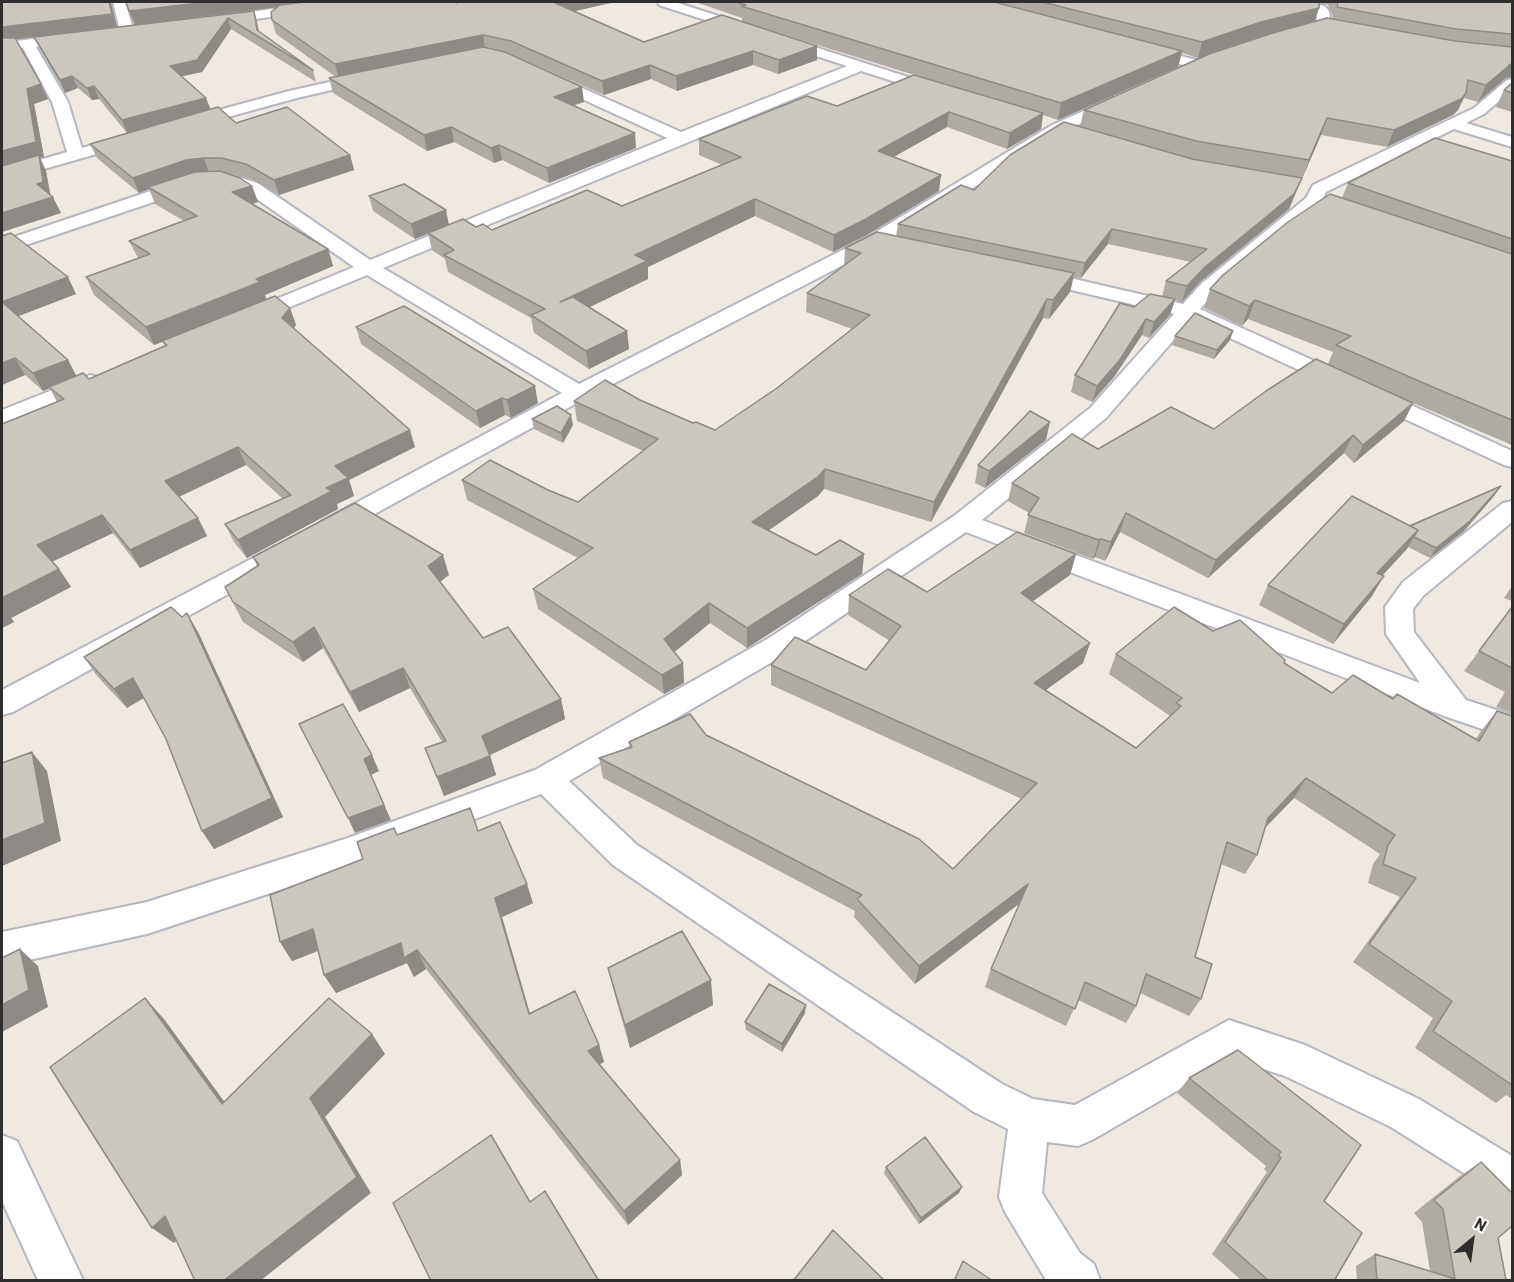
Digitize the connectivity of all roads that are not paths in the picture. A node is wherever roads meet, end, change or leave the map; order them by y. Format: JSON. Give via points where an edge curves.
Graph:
{"nodes":[{"id":1,"x":119,"y":2,"type":"edge"},
{"id":2,"x":354,"y":2,"type":"edge"},
{"id":3,"x":664,"y":2,"type":"edge"},
{"id":4,"x":1319,"y":6,"type":"edge"},
{"id":5,"x":279,"y":14,"type":"junction"},
{"id":6,"x":209,"y":21,"type":"edge"},
{"id":7,"x":265,"y":29,"type":"dead end"},
{"id":8,"x":127,"y":31,"type":"edge"},
{"id":9,"x":1363,"y":34,"type":"edge"},
{"id":10,"x":94,"y":35,"type":"edge"},
{"id":11,"x":27,"y":43,"type":"junction"},
{"id":12,"x":1131,"y":46,"type":"edge"},
{"id":13,"x":2,"y":47,"type":"edge"},
{"id":14,"x":858,"y":67,"type":"junction"},
{"id":15,"x":314,"y":71,"type":"edge"},
{"id":16,"x":533,"y":71,"type":"edge"},
{"id":17,"x":1509,"y":74,"type":"edge"},
{"id":18,"x":380,"y":75,"type":"edge"},
{"id":19,"x":1177,"y":75,"type":"edge"},
{"id":20,"x":333,"y":84,"type":"junction"},
{"id":21,"x":947,"y":94,"type":"edge"},
{"id":22,"x":1134,"y":94,"type":"edge"},
{"id":23,"x":1036,"y":121,"type":"edge"},
{"id":24,"x":1452,"y":124,"type":"junction"},
{"id":25,"x":168,"y":129,"type":"edge"},
{"id":26,"x":1069,"y":131,"type":"junction"},
{"id":27,"x":145,"y":136,"type":"edge"},
{"id":28,"x":681,"y":138,"type":"junction"},
{"id":29,"x":1512,"y":142,"type":"edge"},
{"id":30,"x":76,"y":155,"type":"junction"},
{"id":31,"x":2,"y":176,"type":"edge"},
{"id":32,"x":873,"y":242,"type":"junction"},
{"id":33,"x":2,"y":246,"type":"edge"},
{"id":34,"x":905,"y":248,"type":"edge"},
{"id":35,"x":369,"y":268,"type":"junction"},
{"id":36,"x":1013,"y":271,"type":"edge"},
{"id":37,"x":1188,"y":312,"type":"junction"},
{"id":38,"x":228,"y":325,"type":"edge"},
{"id":39,"x":110,"y":374,"type":"edge"},
{"id":40,"x":578,"y":393,"type":"junction"},
{"id":41,"x":2,"y":418,"type":"edge"},
{"id":42,"x":1512,"y":460,"type":"edge"},
{"id":43,"x":1512,"y":509,"type":"edge"},
{"id":44,"x":963,"y":522,"type":"junction"},
{"id":45,"x":2,"y":704,"type":"edge"},
{"id":46,"x":1455,"y":708,"type":"junction"},
{"id":47,"x":1512,"y":727,"type":"edge"},
{"id":48,"x":546,"y":779,"type":"junction"},
{"id":49,"x":2,"y":949,"type":"edge"},
{"id":50,"x":1029,"y":1119,"type":"junction"},
{"id":51,"x":2,"y":1156,"type":"edge"},
{"id":52,"x":1512,"y":1179,"type":"edge"},
{"id":53,"x":61,"y":1281,"type":"edge"},
{"id":54,"x":1078,"y":1281,"type":"edge"}],
"edges":[{"from":1,"to":8,"type":"street"},
{"from":2,"to":5,"type":"street"},
{"from":3,"to":14,"type":"street"},
{"from":4,"to":9,"type":"street","via":[[1324,17],[1317,28]]},
{"from":5,"to":6,"type":"street"},
{"from":5,"to":7,"type":"street","via":[[266,23]]},
{"from":10,"to":11,"type":"street"},
{"from":11,"to":13,"type":"street"},
{"from":11,"to":30,"type":"street","via":[[60,102]]},
{"from":12,"to":19,"type":"street","via":[[1204,63]]},
{"from":14,"to":21,"type":"street"},
{"from":14,"to":28,"type":"street"},
{"from":15,"to":20,"type":"street"},
{"from":16,"to":28,"type":"street"},
{"from":17,"to":24,"type":"street","via":[[1479,111]]},
{"from":18,"to":20,"type":"street"},
{"from":20,"to":25,"type":"street"},
{"from":22,"to":26,"type":"street"},
{"from":23,"to":26,"type":"street"},
{"from":24,"to":29,"type":"street"},
{"from":24,"to":37,"type":"street","via":[[1319,196],[1208,288]]},
{"from":26,"to":32,"type":"street"},
{"from":27,"to":30,"type":"street"},
{"from":28,"to":35,"type":"street"},
{"from":30,"to":31,"type":"street"},
{"from":32,"to":34,"type":"street"},
{"from":32,"to":40,"type":"street"},
{"from":33,"to":35,"type":"street","via":[[198,181],[221,177],[253,188]]},
{"from":35,"to":38,"type":"street"},
{"from":35,"to":40,"type":"street"},
{"from":36,"to":37,"type":"street"},
{"from":37,"to":42,"type":"street"},
{"from":37,"to":44,"type":"street","via":[[1098,413]]},
{"from":39,"to":41,"type":"street"},
{"from":40,"to":45,"type":"street"},
{"from":43,"to":46,"type":"street","via":[[1413,589],[1399,607],[1400,634]]},
{"from":44,"to":46,"type":"street"},
{"from":44,"to":48,"type":"street","via":[[779,645]]},
{"from":46,"to":47,"type":"street"},
{"from":48,"to":49,"type":"street","via":[[346,853],[147,918]]},
{"from":48,"to":50,"type":"street","via":[[625,855],[988,1098]]},
{"from":50,"to":52,"type":"street","via":[[1078,1126],[1229,1039],[1291,1059],[1405,1113]]},
{"from":50,"to":54,"type":"street","via":[[1020,1197],[1064,1269]]},
{"from":51,"to":53,"type":"street"}]}
